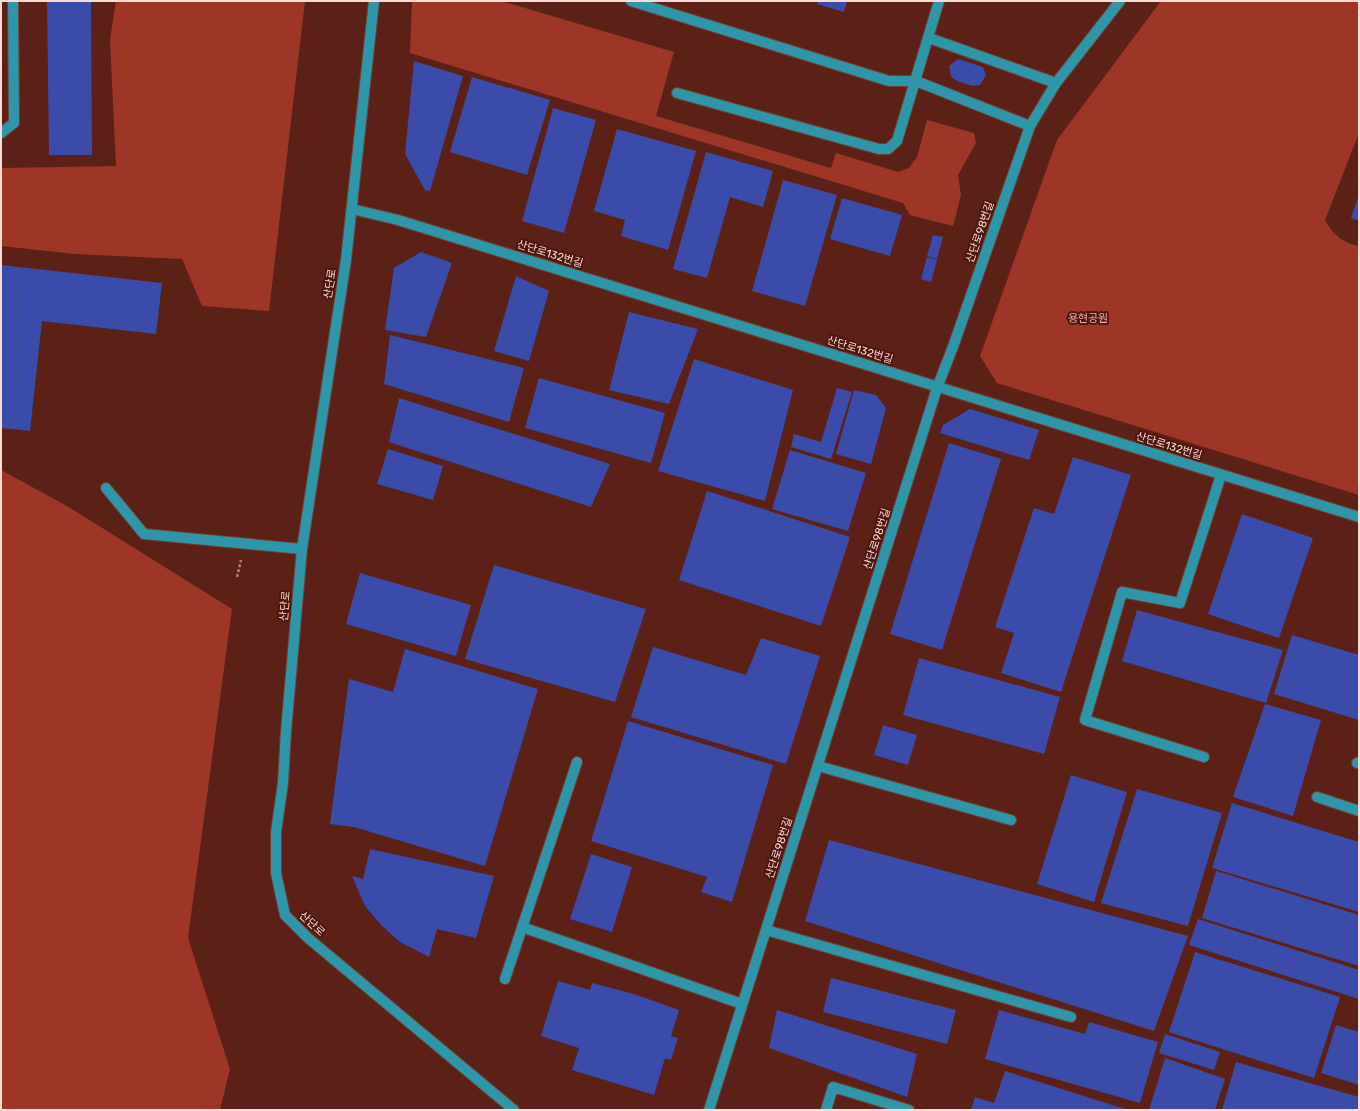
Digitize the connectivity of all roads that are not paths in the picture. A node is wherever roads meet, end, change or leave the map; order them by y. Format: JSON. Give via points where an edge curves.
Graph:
{"nodes":[{"id":1,"x":13,"y":1,"type":"edge"},
{"id":2,"x":374,"y":1,"type":"edge"},
{"id":3,"x":631,"y":1,"type":"edge"},
{"id":4,"x":939,"y":1,"type":"edge"},
{"id":5,"x":1120,"y":1,"type":"edge"},
{"id":6,"x":928,"y":38,"type":"junction"},
{"id":7,"x":916,"y":81,"type":"junction"},
{"id":8,"x":1056,"y":83,"type":"junction"},
{"id":9,"x":677,"y":93,"type":"dead end"},
{"id":10,"x":1030,"y":126,"type":"junction"},
{"id":11,"x":1,"y":132,"type":"edge"},
{"id":12,"x":352,"y":209,"type":"junction"},
{"id":13,"x":937,"y":388,"type":"junction"},
{"id":14,"x":1221,"y":475,"type":"junction"},
{"id":15,"x":106,"y":488,"type":"dead end"},
{"id":16,"x":1359,"y":517,"type":"edge"},
{"id":17,"x":302,"y":549,"type":"junction"},
{"id":18,"x":1204,"y":757,"type":"dead end"},
{"id":19,"x":577,"y":762,"type":"dead end"},
{"id":20,"x":818,"y":766,"type":"junction"},
{"id":21,"x":1317,"y":797,"type":"dead end"},
{"id":22,"x":1359,"y":811,"type":"edge"},
{"id":23,"x":1011,"y":820,"type":"dead end"},
{"id":24,"x":522,"y":927,"type":"junction"},
{"id":25,"x":766,"y":930,"type":"junction"},
{"id":26,"x":505,"y":979,"type":"dead end"},
{"id":27,"x":742,"y":1004,"type":"junction"},
{"id":28,"x":1071,"y":1017,"type":"dead end"},
{"id":29,"x":514,"y":1110,"type":"edge"},
{"id":30,"x":709,"y":1110,"type":"edge"},
{"id":31,"x":826,"y":1110,"type":"edge"},
{"id":32,"x":909,"y":1110,"type":"edge"}],
"edges":[{"from":1,"to":11,"type":"lane","via":[[14,122]]},
{"from":2,"to":12,"type":"lane","name":"산단로"},
{"from":3,"to":7,"type":"lane","via":[[889,81]]},
{"from":4,"to":6,"type":"lane"},
{"from":5,"to":8,"type":"lane","name":"산단로98번길"},
{"from":6,"to":7,"type":"lane"},
{"from":6,"to":8,"type":"lane"},
{"from":7,"to":9,"type":"lane","via":[[897,141],[888,149],[879,149]]},
{"from":7,"to":10,"type":"lane"},
{"from":8,"to":10,"type":"lane","name":"산단로98번길"},
{"from":10,"to":13,"type":"lane","name":"산단로98번길"},
{"from":12,"to":13,"type":"lane","name":"산단로132번길","via":[[406,222]]},
{"from":12,"to":17,"type":"lane","name":"산단로"},
{"from":13,"to":14,"type":"lane","name":"산단로132번길"},
{"from":13,"to":20,"type":"lane","name":"산단로98번길"},
{"from":14,"to":16,"type":"lane","name":"산단로132번길"},
{"from":14,"to":18,"type":"lane","via":[[1180,603],[1122,592],[1085,720]]},
{"from":15,"to":17,"type":"lane","via":[[144,534]]},
{"from":17,"to":29,"type":"lane","name":"산단로","via":[[283,783],[276,832],[276,873],[285,915],[308,938]]},
{"from":19,"to":24,"type":"lane"},
{"from":20,"to":23,"type":"lane"},
{"from":20,"to":25,"type":"lane","name":"산단로98번길"},
{"from":21,"to":22,"type":"lane"},
{"from":24,"to":26,"type":"lane"},
{"from":24,"to":27,"type":"lane"},
{"from":25,"to":27,"type":"lane","name":"산단로98번길"},
{"from":25,"to":28,"type":"lane"},
{"from":27,"to":30,"type":"lane","name":"산단로98번길"},
{"from":31,"to":32,"type":"lane","via":[[832,1087]]}]}
